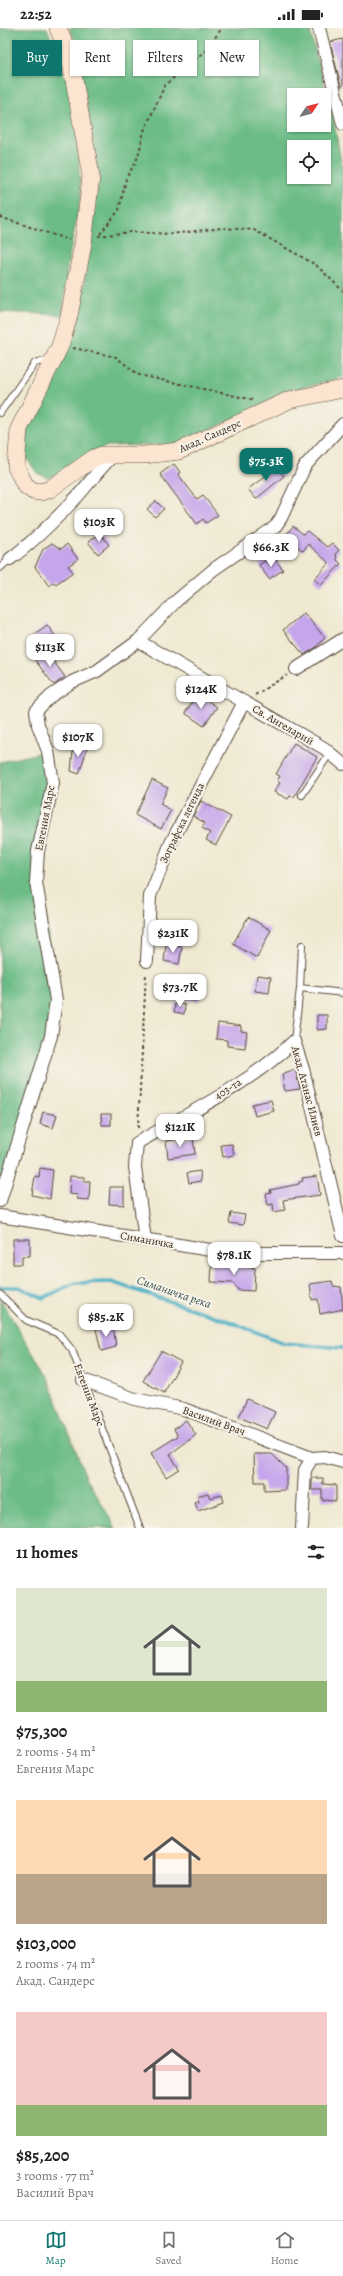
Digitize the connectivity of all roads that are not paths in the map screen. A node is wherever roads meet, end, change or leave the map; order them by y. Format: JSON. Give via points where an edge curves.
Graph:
{"nodes":[{"id":1,"x":58,"y":28,"type":"edge"},
{"id":2,"x":319,"y":28,"type":"edge"},
{"id":3,"x":343,"y":124,"type":"edge"},
{"id":4,"x":51,"y":366,"type":"junction"},
{"id":5,"x":343,"y":389,"type":"edge"},
{"id":6,"x":0,"y":413,"type":"edge"},
{"id":7,"x":343,"y":424,"type":"edge"},
{"id":8,"x":114,"y":455,"type":"junction"},
{"id":9,"x":10,"y":559,"type":"joint"},
{"id":10,"x":0,"y":568,"type":"edge"},
{"id":11,"x":343,"y":639,"type":"edge"},
{"id":12,"x":138,"y":641,"type":"junction"},
{"id":13,"x":296,"y":669,"type":"road end"},
{"id":14,"x":244,"y":702,"type":"junction"},
{"id":15,"x":330,"y":754,"type":"junction"},
{"id":16,"x":343,"y":764,"type":"edge"},
{"id":17,"x":302,"y":796,"type":"dead end"},
{"id":18,"x":302,"y":944,"type":"dead end"},
{"id":19,"x":147,"y":961,"type":"road end"},
{"id":20,"x":300,"y":988,"type":"junction"},
{"id":21,"x":343,"y":993,"type":"edge"},
{"id":22,"x":294,"y":1041,"type":"junction"},
{"id":23,"x":0,"y":1202,"type":"edge"},
{"id":24,"x":0,"y":1216,"type":"edge"},
{"id":25,"x":343,"y":1236,"type":"edge"},
{"id":26,"x":145,"y":1240,"type":"junction"},
{"id":27,"x":343,"y":1253,"type":"edge"},
{"id":28,"x":0,"y":1294,"type":"edge"},
{"id":29,"x":83,"y":1380,"type":"junction"},
{"id":30,"x":312,"y":1458,"type":"junction"},
{"id":31,"x":343,"y":1462,"type":"edge"},
{"id":32,"x":140,"y":1528,"type":"edge"},
{"id":33,"x":302,"y":1528,"type":"edge"}],
"edges":[{"from":1,"to":4,"type":"street","name":"Акад. Сандерс","via":[[70,57],[91,176],[83,244],[69,316]]},
{"from":2,"to":3,"type":"street"},
{"from":4,"to":6,"type":"lane","via":[[42,361],[36,363]]},
{"from":4,"to":8,"type":"street","name":"Акад. Сандерс","via":[[19,429],[16,467],[25,485],[33,491],[46,491],[94,458]]},
{"from":5,"to":8,"type":"street","name":"Акад. Сандерс","via":[[289,400],[179,451]]},
{"from":7,"to":12,"type":"street","name":"Евгения Марс","via":[[305,466],[275,527],[214,569],[176,601]]},
{"from":8,"to":9,"type":"street","via":[[98,469],[77,497],[44,532]]},
{"from":9,"to":10,"type":"lane"},
{"from":11,"to":13,"type":"street"},
{"from":12,"to":14,"type":"street","name":"Св. Ангеларий"},
{"from":12,"to":23,"type":"street","name":"Евгения Марс","via":[[97,671],[72,682],[51,696],[36,711],[38,726],[48,751],[53,783],[38,851],[36,882],[56,1000],[51,1036]]},
{"from":14,"to":15,"type":"street","name":"Св. Ангеларий"},
{"from":14,"to":19,"type":"street","name":"Зографска легенда","via":[[171,843],[150,896]]},
{"from":15,"to":16,"type":"street","name":"Св. Ангеларий"},
{"from":15,"to":17,"type":"lane"},
{"from":18,"to":20,"type":"lane","name":"Акад. Атанас Илиев"},
{"from":20,"to":21,"type":"lane"},
{"from":20,"to":22,"type":"lane","name":"Акад. Атанас Илиев"},
{"from":22,"to":25,"type":"street","name":"Акад. Атанас Илиев"},
{"from":22,"to":26,"type":"street","name":"403-та","via":[[275,1058],[237,1084],[137,1143],[135,1167]]},
{"from":24,"to":26,"type":"street","name":"Симаничка","via":[[85,1228]]},
{"from":26,"to":27,"type":"street","name":"Симаничка","via":[[229,1253]]},
{"from":28,"to":29,"type":"lane","name":"Евгения Марс","via":[[26,1320],[59,1334],[72,1350]]},
{"from":29,"to":30,"type":"street","name":"Василий Врач","via":[[135,1399],[184,1409]]},
{"from":29,"to":32,"type":"lane","name":"Евгения Марс"},
{"from":30,"to":31,"type":"street","name":"Василий Врач","via":[[325,1457]]},
{"from":30,"to":33,"type":"street","via":[[305,1470]]}]}
